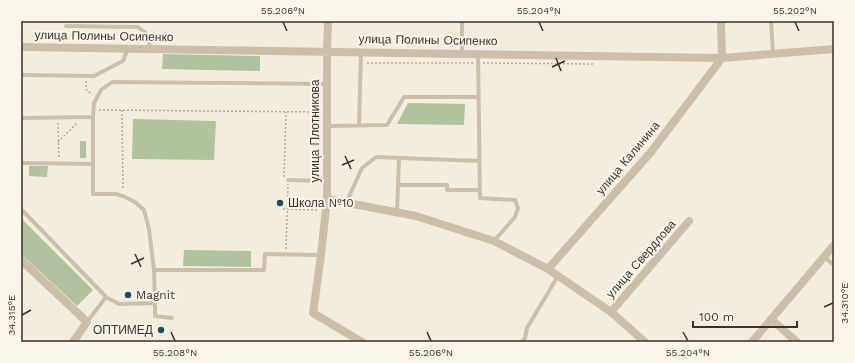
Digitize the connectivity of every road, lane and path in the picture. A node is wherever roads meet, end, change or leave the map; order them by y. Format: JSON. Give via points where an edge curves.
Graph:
{"nodes":[{"id":1,"x":328,"y":21,"type":"edge"},
{"id":2,"x":462,"y":21,"type":"edge"},
{"id":3,"x":721,"y":21,"type":"edge"},
{"id":4,"x":771,"y":21,"type":"edge"},
{"id":5,"x":66,"y":26,"type":"dead end"},
{"id":6,"x":21,"y":47,"type":"edge"},
{"id":7,"x":128,"y":48,"type":"junction"},
{"id":8,"x":150,"y":48,"type":"junction"},
{"id":9,"x":834,"y":49,"type":"edge"},
{"id":10,"x":327,"y":51,"type":"junction"},
{"id":11,"x":361,"y":51,"type":"junction"},
{"id":12,"x":462,"y":53,"type":"junction"},
{"id":13,"x":478,"y":53,"type":"junction"},
{"id":14,"x":773,"y":54,"type":"junction"},
{"id":15,"x":722,"y":58,"type":"junction"},
{"id":16,"x":21,"y":75,"type":"edge"},
{"id":17,"x":86,"y":76,"type":"junction"},
{"id":18,"x":327,"y":84,"type":"junction"},
{"id":19,"x":478,"y":97,"type":"junction"},
{"id":20,"x":96,"y":99,"type":"junction"},
{"id":21,"x":93,"y":110,"type":"junction"},
{"id":22,"x":122,"y":110,"type":"junction"},
{"id":23,"x":286,"y":112,"type":"junction"},
{"id":24,"x":328,"y":112,"type":"junction"},
{"id":25,"x":58,"y":117,"type":"junction"},
{"id":26,"x":82,"y":117,"type":"junction"},
{"id":27,"x":93,"y":117,"type":"junction"},
{"id":28,"x":21,"y":118,"type":"edge"},
{"id":29,"x":359,"y":125,"type":"junction"},
{"id":30,"x":328,"y":126,"type":"junction"},
{"id":31,"x":58,"y":142,"type":"junction"},
{"id":32,"x":399,"y":158,"type":"junction"},
{"id":33,"x":479,"y":161,"type":"junction"},
{"id":34,"x":21,"y":164,"type":"edge"},
{"id":35,"x":59,"y":164,"type":"junction"},
{"id":36,"x":93,"y":164,"type":"junction"},
{"id":37,"x":288,"y":180,"type":"junction"},
{"id":38,"x":327,"y":181,"type":"junction"},
{"id":39,"x":398,"y":185,"type":"junction"},
{"id":40,"x":480,"y":190,"type":"junction"},
{"id":41,"x":123,"y":196,"type":"junction"},
{"id":42,"x":327,"y":199,"type":"junction"},
{"id":43,"x":346,"y":203,"type":"junction"},
{"id":44,"x":283,"y":209,"type":"dead end"},
{"id":45,"x":287,"y":209,"type":"junction"},
{"id":46,"x":326,"y":210,"type":"junction"},
{"id":47,"x":21,"y":211,"type":"edge"},
{"id":48,"x":397,"y":212,"type":"junction"},
{"id":49,"x":689,"y":221,"type":"dead end"},
{"id":50,"x":494,"y":242,"type":"junction"},
{"id":51,"x":834,"y":245,"type":"edge"},
{"id":52,"x":285,"y":254,"type":"junction"},
{"id":53,"x":321,"y":255,"type":"junction"},
{"id":54,"x":824,"y":257,"type":"junction"},
{"id":55,"x":21,"y":260,"type":"edge"},
{"id":56,"x":834,"y":265,"type":"edge"},
{"id":57,"x":548,"y":268,"type":"junction"},
{"id":58,"x":154,"y":270,"type":"junction"},
{"id":59,"x":558,"y":276,"type":"junction"},
{"id":60,"x":106,"y":297,"type":"junction"},
{"id":61,"x":155,"y":303,"type":"junction"},
{"id":62,"x":611,"y":312,"type":"junction"},
{"id":63,"x":172,"y":318,"type":"dead end"},
{"id":64,"x":771,"y":319,"type":"junction"},
{"id":65,"x":87,"y":322,"type":"junction"},
{"id":66,"x":73,"y":342,"type":"edge"},
{"id":67,"x":362,"y":342,"type":"edge"},
{"id":68,"x":522,"y":342,"type":"edge"},
{"id":69,"x":646,"y":342,"type":"edge"},
{"id":70,"x":752,"y":342,"type":"edge"},
{"id":71,"x":797,"y":342,"type":"edge"}],
"edges":[{"from":1,"to":10,"type":"street","name":"улица Плотникова"},
{"from":2,"to":12,"type":"lane"},
{"from":3,"to":15,"type":"street"},
{"from":4,"to":14,"type":"lane"},
{"from":5,"to":8,"type":"lane","via":[[138,27],[148,35]]},
{"from":6,"to":7,"type":"street","name":"улица Полины Осипенко"},
{"from":7,"to":8,"type":"street","name":"улица Полины Осипенко"},
{"from":7,"to":17,"type":"lane","via":[[123,60],[94,76]]},
{"from":8,"to":10,"type":"street","name":"улица Полины Осипенко"},
{"from":9,"to":14,"type":"street","name":"улица Полины Осипенко"},
{"from":10,"to":11,"type":"street","name":"улица Полины Осипенко"},
{"from":10,"to":18,"type":"street","name":"улица Плотникова"},
{"from":11,"to":12,"type":"street","name":"улица Полины Осипенко"},
{"from":11,"to":29,"type":"lane"},
{"from":12,"to":13,"type":"street","name":"улица Полины Осипенко"},
{"from":13,"to":15,"type":"street","name":"улица Полины Осипенко"},
{"from":13,"to":19,"type":"lane"},
{"from":14,"to":15,"type":"street","name":"улица Полины Осипенко"},
{"from":15,"to":57,"type":"street","name":"улица Калинина","via":[[651,152]]},
{"from":16,"to":17,"type":"lane"},
{"from":17,"to":20,"type":"path","via":[[86,89]]},
{"from":18,"to":20,"type":"lane","via":[[112,82],[101,90]]},
{"from":18,"to":24,"type":"street","name":"улица Плотникова"},
{"from":19,"to":29,"type":"lane","via":[[404,97],[388,125]]},
{"from":19,"to":33,"type":"lane"},
{"from":20,"to":21,"type":"lane"},
{"from":21,"to":22,"type":"path"},
{"from":21,"to":27,"type":"lane"},
{"from":22,"to":23,"type":"path"},
{"from":22,"to":41,"type":"path"},
{"from":23,"to":24,"type":"path"},
{"from":23,"to":37,"type":"path","via":[[284,180]]},
{"from":24,"to":30,"type":"street","name":"улица Плотникова"},
{"from":25,"to":26,"type":"lane"},
{"from":25,"to":28,"type":"lane"},
{"from":25,"to":31,"type":"path"},
{"from":26,"to":27,"type":"lane"},
{"from":26,"to":31,"type":"path"},
{"from":27,"to":36,"type":"lane"},
{"from":29,"to":30,"type":"lane"},
{"from":30,"to":38,"type":"street","name":"улица Плотникова"},
{"from":31,"to":35,"type":"path"},
{"from":32,"to":33,"type":"lane"},
{"from":32,"to":39,"type":"lane"},
{"from":32,"to":43,"type":"lane","via":[[376,157],[362,168]]},
{"from":33,"to":40,"type":"lane"},
{"from":34,"to":35,"type":"lane"},
{"from":35,"to":36,"type":"lane"},
{"from":36,"to":41,"type":"lane","via":[[93,194]]},
{"from":37,"to":38,"type":"lane"},
{"from":37,"to":45,"type":"path"},
{"from":38,"to":42,"type":"street","name":"улица Плотникова"},
{"from":39,"to":40,"type":"lane","via":[[447,185],[447,190]]},
{"from":39,"to":48,"type":"lane"},
{"from":40,"to":50,"type":"lane","via":[[480,198],[515,200],[518,208],[515,217]]},
{"from":41,"to":58,"type":"lane","via":[[144,210]]},
{"from":42,"to":43,"type":"street"},
{"from":42,"to":46,"type":"street","name":"улица Плотникова"},
{"from":43,"to":48,"type":"street"},
{"from":44,"to":45,"type":"path"},
{"from":45,"to":46,"type":"path"},
{"from":45,"to":52,"type":"path"},
{"from":46,"to":53,"type":"street","name":"улица Плотникова"},
{"from":47,"to":60,"type":"lane"},
{"from":48,"to":50,"type":"street"},
{"from":49,"to":62,"type":"street","name":"улица Свердлова"},
{"from":50,"to":57,"type":"street"},
{"from":51,"to":54,"type":"street"},
{"from":52,"to":53,"type":"lane"},
{"from":52,"to":58,"type":"lane","via":[[265,254],[264,270]]},
{"from":53,"to":67,"type":"street","name":"улица Плотникова","via":[[314,313]]},
{"from":54,"to":56,"type":"lane"},
{"from":54,"to":64,"type":"street"},
{"from":55,"to":65,"type":"street"},
{"from":57,"to":59,"type":"street"},
{"from":58,"to":61,"type":"lane"},
{"from":59,"to":62,"type":"street"},
{"from":59,"to":68,"type":"lane","via":[[527,328]]},
{"from":60,"to":61,"type":"lane","via":[[119,304]]},
{"from":60,"to":65,"type":"lane"},
{"from":61,"to":63,"type":"lane","via":[[155,316]]},
{"from":62,"to":69,"type":"street"},
{"from":64,"to":70,"type":"street"},
{"from":64,"to":71,"type":"street"},
{"from":65,"to":66,"type":"street"}]}
